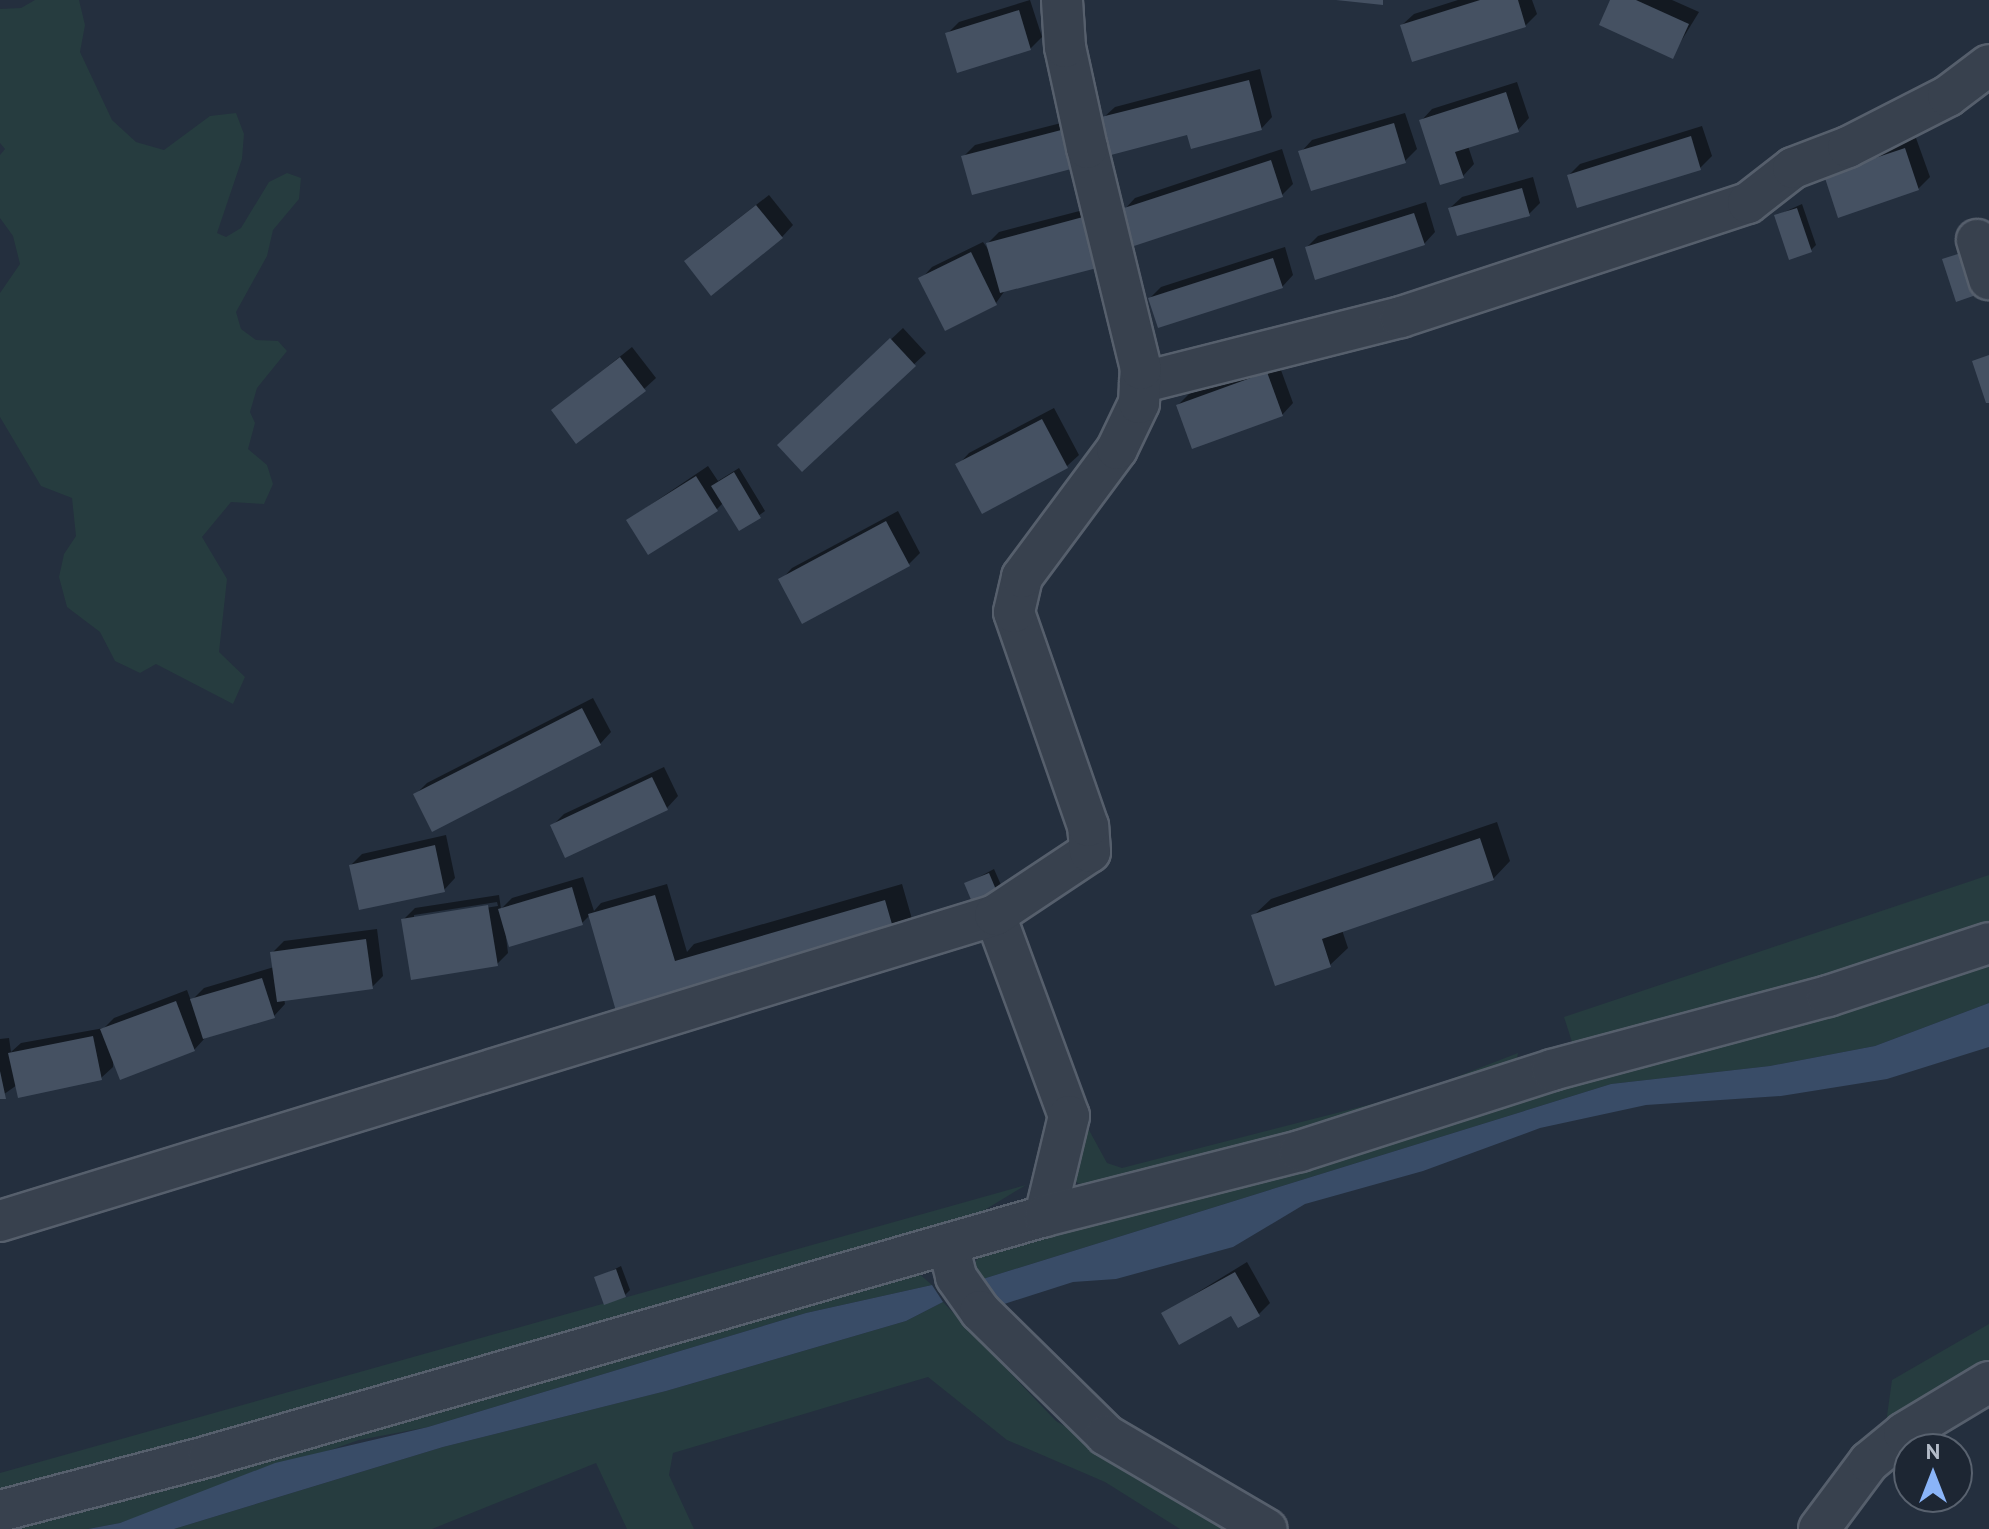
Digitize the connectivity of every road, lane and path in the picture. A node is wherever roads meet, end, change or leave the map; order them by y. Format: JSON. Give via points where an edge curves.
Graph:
{"nodes":[{"id":1,"x":1062,"y":0,"type":"edge"},
{"id":2,"x":1989,"y":65,"type":"edge"},
{"id":3,"x":1977,"y":240,"type":"dead end"},
{"id":4,"x":1989,"y":279,"type":"edge"},
{"id":5,"x":1140,"y":383,"type":"junction"},
{"id":6,"x":995,"y":915,"type":"junction"},
{"id":7,"x":1989,"y":943,"type":"edge"},
{"id":8,"x":1045,"y":1216,"type":"junction"},
{"id":9,"x":0,"y":1221,"type":"edge"},
{"id":10,"x":952,"y":1260,"type":"junction"},
{"id":11,"x":1989,"y":1382,"type":"edge"},
{"id":12,"x":0,"y":1511,"type":"edge"},
{"id":13,"x":1266,"y":1529,"type":"edge"},
{"id":14,"x":1819,"y":1529,"type":"edge"}],
"edges":[{"from":1,"to":5,"type":"street","via":[[1065,47],[1135,340]]},
{"from":2,"to":5,"type":"street","via":[[1948,96],[1848,147],[1793,168],[1748,203],[1401,317]]},
{"from":3,"to":4,"type":"street"},
{"from":5,"to":6,"type":"street","via":[[1139,403],[1117,449],[1022,577],[1014,612],[1088,826],[1090,852]]},
{"from":6,"to":8,"type":"street","via":[[1069,1116]]},
{"from":6,"to":9,"type":"street"},
{"from":7,"to":8,"type":"street","via":[[1828,996],[1552,1070],[1300,1151]]},
{"from":8,"to":10,"type":"street"},
{"from":10,"to":12,"type":"street"},
{"from":10,"to":13,"type":"street","via":[[980,1311],[1106,1435]]},
{"from":11,"to":14,"type":"street","via":[[1904,1433],[1869,1462]]}]}
